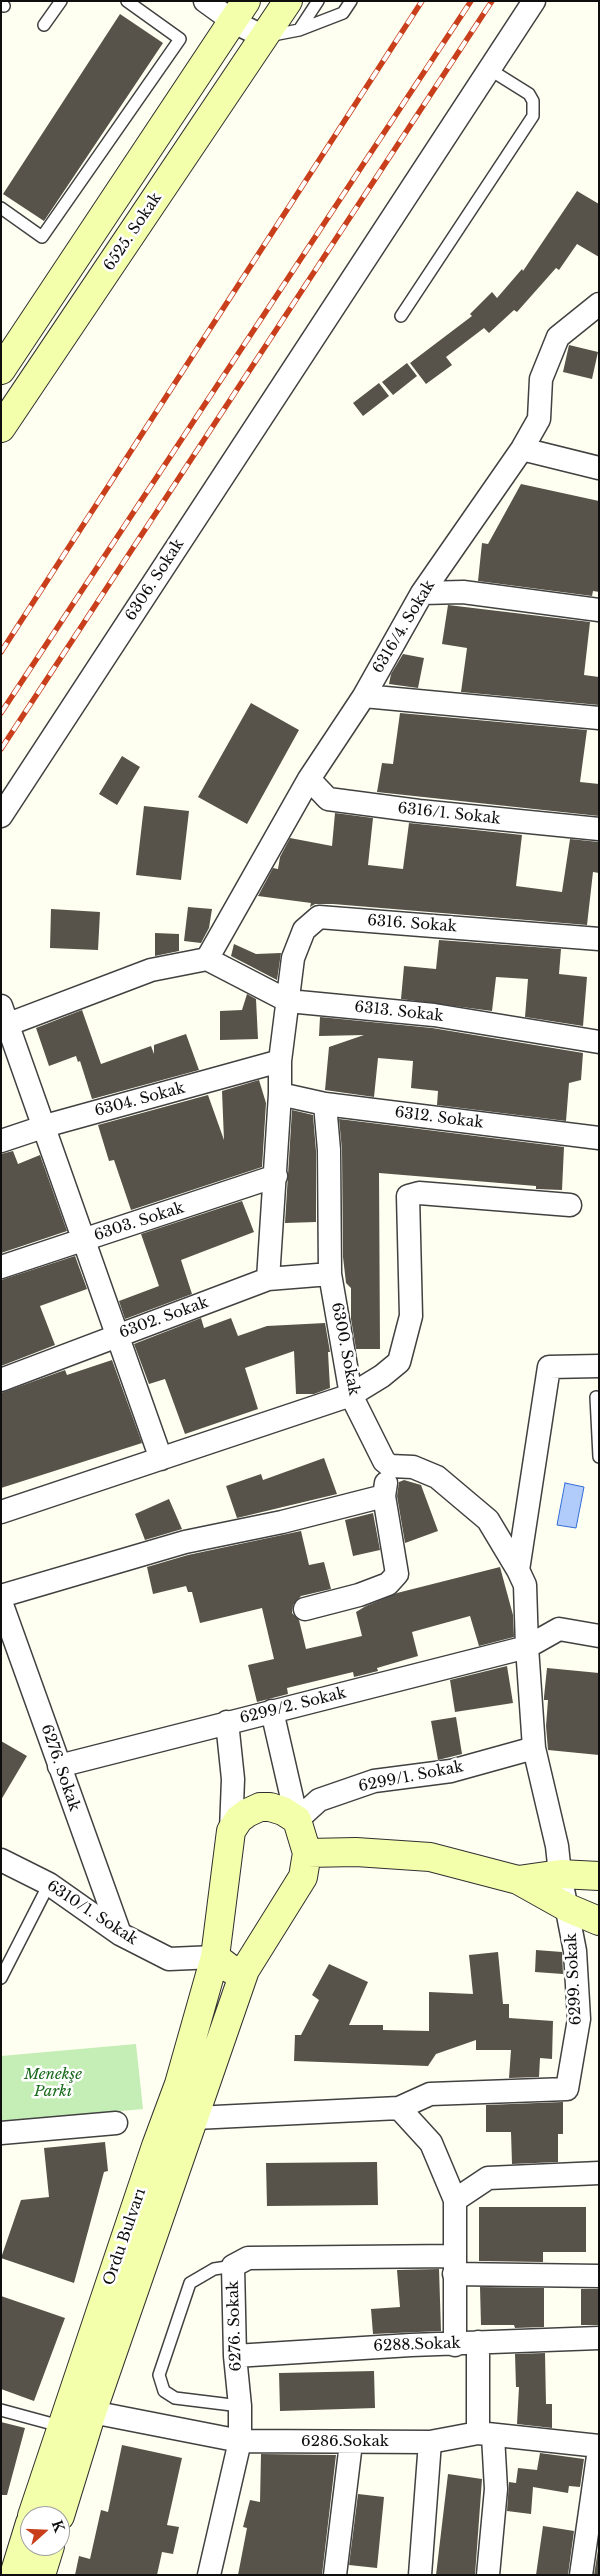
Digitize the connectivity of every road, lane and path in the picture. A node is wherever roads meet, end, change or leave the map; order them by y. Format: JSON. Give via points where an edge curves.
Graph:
{"nodes":[{"id":1,"x":61,"y":1,"type":"edge"},
{"id":2,"x":127,"y":1,"type":"edge"},
{"id":3,"x":205,"y":1,"type":"edge"},
{"id":4,"x":288,"y":1,"type":"edge"},
{"id":5,"x":318,"y":1,"type":"edge"},
{"id":6,"x":351,"y":1,"type":"edge"},
{"id":7,"x":534,"y":1,"type":"edge"},
{"id":8,"x":240,"y":12,"type":"edge"},
{"id":9,"x":44,"y":25,"type":"dead end"},
{"id":10,"x":299,"y":30,"type":"junction"},
{"id":11,"x":264,"y":37,"type":"junction"},
{"id":12,"x":489,"y":69,"type":"junction"},
{"id":13,"x":1,"y":208,"type":"edge"},
{"id":14,"x":599,"y":304,"type":"edge"},
{"id":15,"x":401,"y":316,"type":"dead end"},
{"id":16,"x":1,"y":370,"type":"edge"},
{"id":17,"x":1,"y":428,"type":"edge"},
{"id":18,"x":522,"y":449,"type":"junction"},
{"id":19,"x":599,"y":468,"type":"edge"},
{"id":20,"x":422,"y":593,"type":"junction"},
{"id":21,"x":599,"y":610,"type":"edge"},
{"id":22,"x":364,"y":696,"type":"junction"},
{"id":23,"x":599,"y":718,"type":"edge"},
{"id":24,"x":309,"y":779,"type":"junction"},
{"id":25,"x":1,"y":816,"type":"edge"},
{"id":26,"x":599,"y":829,"type":"edge"},
{"id":27,"x":599,"y":939,"type":"edge"},
{"id":28,"x":207,"y":959,"type":"junction"},
{"id":29,"x":288,"y":1002,"type":"junction"},
{"id":30,"x":4,"y":1019,"type":"edge"},
{"id":31,"x":599,"y":1042,"type":"edge"},
{"id":32,"x":280,"y":1061,"type":"junction"},
{"id":33,"x":280,"y":1094,"type":"junction"},
{"id":34,"x":325,"y":1104,"type":"junction"},
{"id":35,"x":44,"y":1127,"type":"junction"},
{"id":36,"x":599,"y":1138,"type":"edge"},
{"id":37,"x":1,"y":1141,"type":"edge"},
{"id":38,"x":276,"y":1176,"type":"junction"},
{"id":39,"x":570,"y":1205,"type":"dead end"},
{"id":40,"x":84,"y":1240,"type":"junction"},
{"id":41,"x":1,"y":1267,"type":"edge"},
{"id":42,"x":330,"y":1274,"type":"junction"},
{"id":43,"x":268,"y":1279,"type":"junction"},
{"id":44,"x":117,"y":1335,"type":"junction"},
{"id":45,"x":599,"y":1366,"type":"edge"},
{"id":46,"x":1,"y":1380,"type":"edge"},
{"id":47,"x":351,"y":1395,"type":"junction"},
{"id":48,"x":596,"y":1397,"type":"dead end"},
{"id":49,"x":599,"y":1457,"type":"edge"},
{"id":50,"x":161,"y":1459,"type":"junction"},
{"id":51,"x":390,"y":1466,"type":"junction"},
{"id":52,"x":384,"y":1496,"type":"junction"},
{"id":53,"x":1,"y":1512,"type":"edge"},
{"id":54,"x":518,"y":1570,"type":"junction"},
{"id":55,"x":1,"y":1596,"type":"edge"},
{"id":56,"x":1,"y":1602,"type":"edge"},
{"id":57,"x":305,"y":1609,"type":"dead end"},
{"id":58,"x":599,"y":1636,"type":"edge"},
{"id":59,"x":527,"y":1647,"type":"junction"},
{"id":60,"x":272,"y":1712,"type":"junction"},
{"id":61,"x":227,"y":1722,"type":"junction"},
{"id":62,"x":534,"y":1748,"type":"junction"},
{"id":63,"x":59,"y":1766,"type":"junction"},
{"id":64,"x":297,"y":1820,"type":"junction"},
{"id":65,"x":230,"y":1831,"type":"junction"},
{"id":66,"x":307,"y":1854,"type":"junction"},
{"id":67,"x":1,"y":1860,"type":"edge"},
{"id":68,"x":560,"y":1874,"type":"junction"},
{"id":69,"x":599,"y":1876,"type":"edge"},
{"id":70,"x":518,"y":1880,"type":"junction"},
{"id":71,"x":49,"y":1884,"type":"junction"},
{"id":72,"x":568,"y":1908,"type":"junction"},
{"id":73,"x":599,"y":1921,"type":"edge"},
{"id":74,"x":120,"y":1934,"type":"junction"},
{"id":75,"x":215,"y":1957,"type":"junction"},
{"id":76,"x":245,"y":1970,"type":"junction"},
{"id":77,"x":1,"y":1978,"type":"edge"},
{"id":78,"x":399,"y":2108,"type":"junction"},
{"id":79,"x":195,"y":2118,"type":"junction"},
{"id":80,"x":116,"y":2123,"type":"dead end"},
{"id":81,"x":1,"y":2133,"type":"edge"},
{"id":82,"x":599,"y":2173,"type":"edge"},
{"id":83,"x":455,"y":2200,"type":"junction"},
{"id":84,"x":454,"y":2265,"type":"junction"},
{"id":85,"x":233,"y":2266,"type":"junction"},
{"id":86,"x":599,"y":2276,"type":"edge"},
{"id":87,"x":599,"y":2338,"type":"edge"},
{"id":88,"x":478,"y":2342,"type":"junction"},
{"id":89,"x":455,"y":2344,"type":"junction"},
{"id":90,"x":235,"y":2356,"type":"junction"},
{"id":91,"x":240,"y":2406,"type":"junction"},
{"id":92,"x":1,"y":2410,"type":"edge"},
{"id":93,"x":92,"y":2412,"type":"junction"},
{"id":94,"x":60,"y":2426,"type":"junction"},
{"id":95,"x":485,"y":2435,"type":"junction"},
{"id":96,"x":240,"y":2441,"type":"junction"},
{"id":97,"x":430,"y":2442,"type":"junction"},
{"id":98,"x":351,"y":2443,"type":"junction"},
{"id":99,"x":599,"y":2447,"type":"edge"},
{"id":100,"x":35,"y":2506,"type":"edge"},
{"id":101,"x":63,"y":2506,"type":"edge"},
{"id":102,"x":20,"y":2556,"type":"edge"},
{"id":103,"x":47,"y":2556,"type":"edge"},
{"id":104,"x":14,"y":2575,"type":"edge"},
{"id":105,"x":42,"y":2575,"type":"edge"},
{"id":106,"x":209,"y":2575,"type":"edge"},
{"id":107,"x":335,"y":2575,"type":"edge"},
{"id":108,"x":420,"y":2575,"type":"edge"},
{"id":109,"x":488,"y":2575,"type":"edge"},
{"id":110,"x":581,"y":2575,"type":"edge"}],
"edges":[{"from":1,"to":9,"type":"lane"},
{"from":2,"to":13,"type":"lane","via":[[180,38],[42,237]]},
{"from":3,"to":8,"type":"street"},
{"from":4,"to":11,"type":"main road","name":"6525. Sokak"},
{"from":5,"to":10,"type":"lane"},
{"from":6,"to":10,"type":"lane","via":[[343,13]]},
{"from":7,"to":12,"type":"street","name":"6306. Sokak"},
{"from":8,"to":11,"type":"street"},
{"from":8,"to":16,"type":"main road"},
{"from":10,"to":11,"type":"lane"},
{"from":11,"to":17,"type":"main road","name":"6525. Sokak"},
{"from":12,"to":15,"type":"lane","via":[[529,94],[533,101],[533,116]]},
{"from":12,"to":25,"type":"street","name":"6306. Sokak"},
{"from":14,"to":18,"type":"street","name":"6316/4. Sokak","via":[[558,337],[541,379],[539,419]]},
{"from":18,"to":19,"type":"street"},
{"from":18,"to":20,"type":"street","name":"6316/4. Sokak"},
{"from":20,"to":21,"type":"street","via":[[463,592]]},
{"from":20,"to":22,"type":"street","name":"6316/4. Sokak"},
{"from":22,"to":23,"type":"street"},
{"from":22,"to":24,"type":"street","name":"6316/4. Sokak"},
{"from":24,"to":26,"type":"street","name":"6316/1. Sokak","via":[[328,799]]},
{"from":24,"to":28,"type":"street","name":"6316/4. Sokak"},
{"from":27,"to":29,"type":"street","name":"6316. Sokak","via":[[319,917],[304,930],[293,958]]},
{"from":28,"to":29,"type":"street","name":"6313. Sokak"},
{"from":28,"to":30,"type":"street","via":[[151,970]]},
{"from":29,"to":31,"type":"street","name":"6313. Sokak","via":[[434,1015]]},
{"from":29,"to":32,"type":"street","name":"6316. Sokak"},
{"from":30,"to":35,"type":"street"},
{"from":32,"to":33,"type":"street","name":"6316. Sokak"},
{"from":32,"to":35,"type":"street","name":"6304. Sokak"},
{"from":33,"to":34,"type":"street","name":"6312. Sokak"},
{"from":33,"to":38,"type":"street","name":"6316. Sokak"},
{"from":34,"to":36,"type":"street","name":"6312. Sokak"},
{"from":34,"to":42,"type":"street","name":"6300. Sokak"},
{"from":35,"to":37,"type":"street","name":"6304. Sokak"},
{"from":35,"to":40,"type":"street"},
{"from":38,"to":40,"type":"street","name":"6303. Sokak"},
{"from":38,"to":43,"type":"street","name":"6316. Sokak"},
{"from":39,"to":47,"type":"street","via":[[419,1193],[408,1196],[411,1316],[399,1362]]},
{"from":40,"to":41,"type":"street","name":"6303. Sokak"},
{"from":40,"to":44,"type":"street"},
{"from":42,"to":43,"type":"street","name":"6302. Sokak"},
{"from":42,"to":47,"type":"street","name":"6300. Sokak"},
{"from":43,"to":44,"type":"street","name":"6302. Sokak"},
{"from":44,"to":46,"type":"street","name":"6302. Sokak"},
{"from":44,"to":50,"type":"street"},
{"from":45,"to":54,"type":"street","via":[[549,1367]]},
{"from":47,"to":50,"type":"street"},
{"from":47,"to":51,"type":"street","name":"6300. Sokak"},
{"from":48,"to":49,"type":"lane"},
{"from":50,"to":53,"type":"street"},
{"from":51,"to":52,"type":"street"},
{"from":51,"to":54,"type":"street","via":[[413,1466],[437,1477],[488,1520]]},
{"from":52,"to":55,"type":"street","via":[[185,1542]]},
{"from":52,"to":57,"type":"street","via":[[396,1574],[388,1584]]},
{"from":54,"to":59,"type":"street","via":[[525,1585]]},
{"from":56,"to":63,"type":"street","name":"6276. Sokak"},
{"from":58,"to":59,"type":"street","via":[[559,1630]]},
{"from":59,"to":60,"type":"street","name":"6299/2. Sokak"},
{"from":59,"to":62,"type":"street","name":"6299. Sokak"},
{"from":60,"to":61,"type":"street","name":"6299/2. Sokak"},
{"from":60,"to":64,"type":"street","name":"Ordu Bulvarı"},
{"from":61,"to":63,"type":"street","name":"6299/2. Sokak"},
{"from":61,"to":65,"type":"street","name":"Ordu Bulvarı","via":[[234,1779]]},
{"from":62,"to":64,"type":"street","name":"6299/1. Sokak","via":[[451,1770],[374,1781],[319,1800]]},
{"from":62,"to":68,"type":"street","name":"6299. Sokak","via":[[557,1846]]},
{"from":63,"to":74,"type":"street","name":"6276. Sokak"},
{"from":64,"to":65,"type":"main road","via":[[283,1811],[260,1807],[239,1819]]},
{"from":64,"to":66,"type":"main road","name":"Ordu Bulvarı"},
{"from":65,"to":75,"type":"main road","name":"Ordu Bulvarı"},
{"from":66,"to":70,"type":"main road","via":[[356,1852],[430,1857]]},
{"from":66,"to":76,"type":"main road","name":"Ordu Bulvarı","via":[[303,1877]]},
{"from":67,"to":71,"type":"street","name":"6310/1. Sokak"},
{"from":68,"to":69,"type":"main road"},
{"from":68,"to":70,"type":"main road"},
{"from":68,"to":72,"type":"street","name":"6299. Sokak"},
{"from":70,"to":72,"type":"main road"},
{"from":71,"to":74,"type":"street","name":"6310/1. Sokak"},
{"from":71,"to":77,"type":"lane"},
{"from":72,"to":73,"type":"main road"},
{"from":72,"to":78,"type":"street","name":"6299. Sokak","via":[[576,1951],[579,2019],[568,2089],[430,2094]]},
{"from":74,"to":75,"type":"street","name":"6310/1. Sokak","via":[[169,1959]]},
{"from":75,"to":76,"type":"main road","via":[[232,1970]]},
{"from":75,"to":94,"type":"main road","name":"Ordu Bulvarı","via":[[179,2084]]},
{"from":76,"to":79,"type":"main road","name":"Ordu Bulvarı"},
{"from":78,"to":79,"type":"street","name":"6299. Sokak"},
{"from":78,"to":83,"type":"street","via":[[430,2143]]},
{"from":79,"to":93,"type":"main road","name":"Ordu Bulvarı"},
{"from":80,"to":81,"type":"street"},
{"from":82,"to":83,"type":"street","via":[[488,2178]]},
{"from":83,"to":84,"type":"street"},
{"from":84,"to":85,"type":"street","name":"6276. Sokak","via":[[248,2258]]},
{"from":84,"to":86,"type":"street","name":"6276. Sokak"},
{"from":84,"to":89,"type":"street"},
{"from":85,"to":90,"type":"street","name":"6276. Sokak"},
{"from":85,"to":91,"type":"lane","via":[[214,2269],[190,2282],[159,2375],[164,2391],[175,2398]]},
{"from":87,"to":88,"type":"street","name":"6288.Sokak"},
{"from":88,"to":89,"type":"street","name":"6288.Sokak"},
{"from":88,"to":95,"type":"street"},
{"from":89,"to":90,"type":"street","name":"6288.Sokak"},
{"from":90,"to":91,"type":"street","name":"6276. Sokak"},
{"from":91,"to":96,"type":"street","name":"6276. Sokak"},
{"from":92,"to":94,"type":"lane"},
{"from":93,"to":96,"type":"street","name":"6286.Sokak"},
{"from":93,"to":101,"type":"main road","name":"Ordu Bulvarı"},
{"from":94,"to":100,"type":"main road","name":"Ordu Bulvarı"},
{"from":95,"to":97,"type":"street","name":"6286.Sokak"},
{"from":95,"to":99,"type":"street","name":"6286.Sokak"},
{"from":95,"to":109,"type":"street","via":[[496,2489]]},
{"from":96,"to":98,"type":"street","name":"6286.Sokak"},
{"from":96,"to":106,"type":"street","name":"6276. Sokak"},
{"from":97,"to":98,"type":"street","name":"6286.Sokak"},
{"from":97,"to":108,"type":"street"},
{"from":98,"to":107,"type":"street"},
{"from":99,"to":110,"type":"street"},
{"from":102,"to":104,"type":"main road"},
{"from":103,"to":105,"type":"main road"}]}
